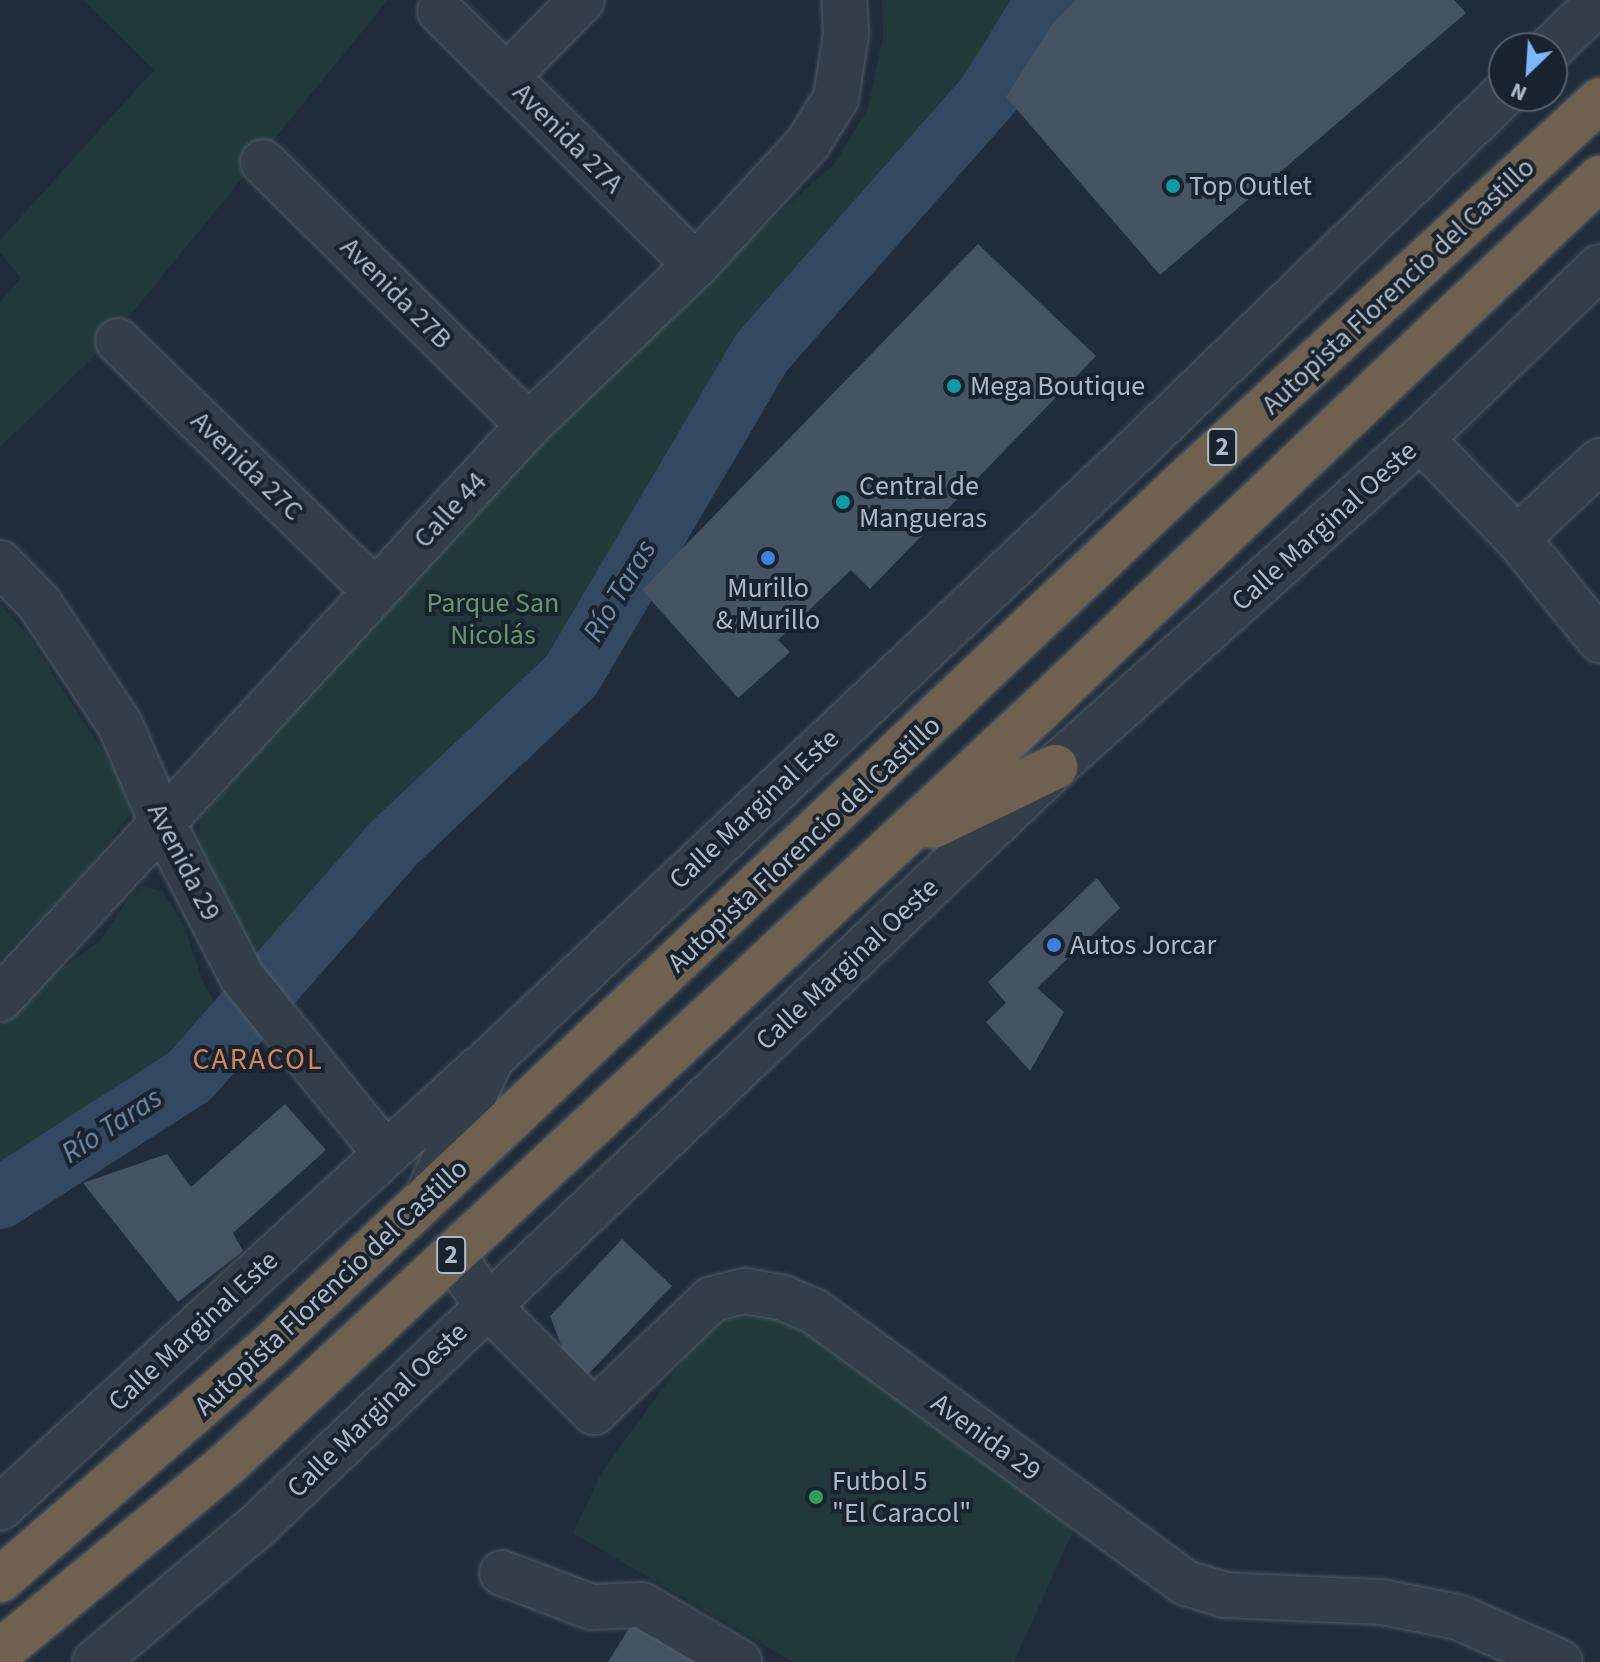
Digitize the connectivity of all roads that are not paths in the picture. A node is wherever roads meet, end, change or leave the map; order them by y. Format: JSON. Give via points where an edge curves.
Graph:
{"nodes":[{"id":1,"x":582,"y":0,"type":"edge"},
{"id":2,"x":844,"y":0,"type":"edge"},
{"id":3,"x":1600,"y":1,"type":"edge"},
{"id":4,"x":440,"y":11,"type":"dead end"},
{"id":5,"x":1568,"y":32,"type":"edge"},
{"id":6,"x":506,"y":77,"type":"junction"},
{"id":7,"x":1600,"y":100,"type":"edge"},
{"id":8,"x":1488,"y":109,"type":"edge"},
{"id":9,"x":263,"y":162,"type":"dead end"},
{"id":10,"x":1600,"y":178,"type":"edge"},
{"id":11,"x":696,"y":265,"type":"junction"},
{"id":12,"x":1600,"y":267,"type":"edge"},
{"id":13,"x":118,"y":341,"type":"dead end"},
{"id":14,"x":529,"y":425,"type":"junction"},
{"id":15,"x":1421,"y":439,"type":"junction"},
{"id":16,"x":1600,"y":461,"type":"edge"},
{"id":17,"x":1517,"y":538,"type":"junction"},
{"id":18,"x":0,"y":563,"type":"edge"},
{"id":19,"x":375,"y":591,"type":"junction"},
{"id":20,"x":1600,"y":640,"type":"edge"},
{"id":21,"x":1055,"y":767,"type":"junction"},
{"id":22,"x":162,"y":822,"type":"junction"},
{"id":23,"x":891,"y":846,"type":"junction"},
{"id":24,"x":0,"y":999,"type":"edge"},
{"id":25,"x":491,"y":1059,"type":"junction"},
{"id":26,"x":384,"y":1152,"type":"junction"},
{"id":27,"x":425,"y":1201,"type":"junction"},
{"id":28,"x":452,"y":1254,"type":"junction"},
{"id":29,"x":486,"y":1304,"type":"junction"},
{"id":30,"x":0,"y":1508,"type":"edge"},
{"id":31,"x":502,"y":1573,"type":"dead end"},
{"id":32,"x":0,"y":1580,"type":"edge"},
{"id":33,"x":0,"y":1652,"type":"edge"},
{"id":34,"x":95,"y":1662,"type":"edge"},
{"id":35,"x":739,"y":1662,"type":"edge"},
{"id":36,"x":1560,"y":1662,"type":"edge"}],
"edges":[{"from":1,"to":6,"type":"street"},
{"from":2,"to":11,"type":"street","name":"Calle 44","via":[[846,34],[836,98],[808,143]]},
{"from":3,"to":5,"type":"street"},
{"from":4,"to":6,"type":"street","name":"Avenida 27A"},
{"from":6,"to":11,"type":"street","name":"Avenida 27A"},
{"from":7,"to":27,"type":"highway","name":"Autopista Florencio del Castillo","number":"2","via":[[1180,486]]},
{"from":8,"to":25,"type":"street","name":"Calle Marginal Este"},
{"from":9,"to":14,"type":"street","name":"Avenida 27B"},
{"from":10,"to":23,"type":"highway","name":"Autopista Florencio del Castillo","number":"2"},
{"from":11,"to":14,"type":"street","name":"Calle 44"},
{"from":12,"to":15,"type":"street","name":"Calle Marginal Oeste"},
{"from":13,"to":19,"type":"street","name":"Avenida 27C"},
{"from":14,"to":19,"type":"street","name":"Calle 44"},
{"from":15,"to":17,"type":"street"},
{"from":15,"to":21,"type":"street","name":"Calle Marginal Oeste"},
{"from":16,"to":17,"type":"street"},
{"from":17,"to":20,"type":"street"},
{"from":18,"to":22,"type":"street","name":"Avenida 29","via":[[39,603],[120,725]]},
{"from":19,"to":22,"type":"street","name":"Calle 44"},
{"from":21,"to":23,"type":"highway"},
{"from":21,"to":29,"type":"street","name":"Calle Marginal Oeste"},
{"from":22,"to":24,"type":"street","name":"Calle 44"},
{"from":22,"to":26,"type":"street","name":"Avenida 29","via":[[242,977]]},
{"from":23,"to":28,"type":"highway","name":"Autopista Florencio del Castillo","number":"2"},
{"from":25,"to":26,"type":"street","name":"Calle Marginal Este"},
{"from":25,"to":27,"type":"street","name":"Calle Marginal Este"},
{"from":26,"to":30,"type":"street","name":"Calle Marginal Este"},
{"from":27,"to":32,"type":"highway","name":"Autopista Florencio del Castillo","number":"2","via":[[144,1459]]},
{"from":28,"to":29,"type":"street"},
{"from":28,"to":33,"type":"highway","name":"Autopista Florencio del Castillo","number":"2","via":[[225,1466]]},
{"from":29,"to":34,"type":"street","name":"Calle Marginal Oeste","via":[[256,1527]]},
{"from":29,"to":36,"type":"street","name":"Avenida 29","via":[[594,1412],[712,1299],[745,1291],[783,1298],[814,1311],[1186,1583],[1225,1595],[1382,1602],[1458,1617]]},
{"from":31,"to":35,"type":"street","via":[[591,1607],[642,1605]]}]}
